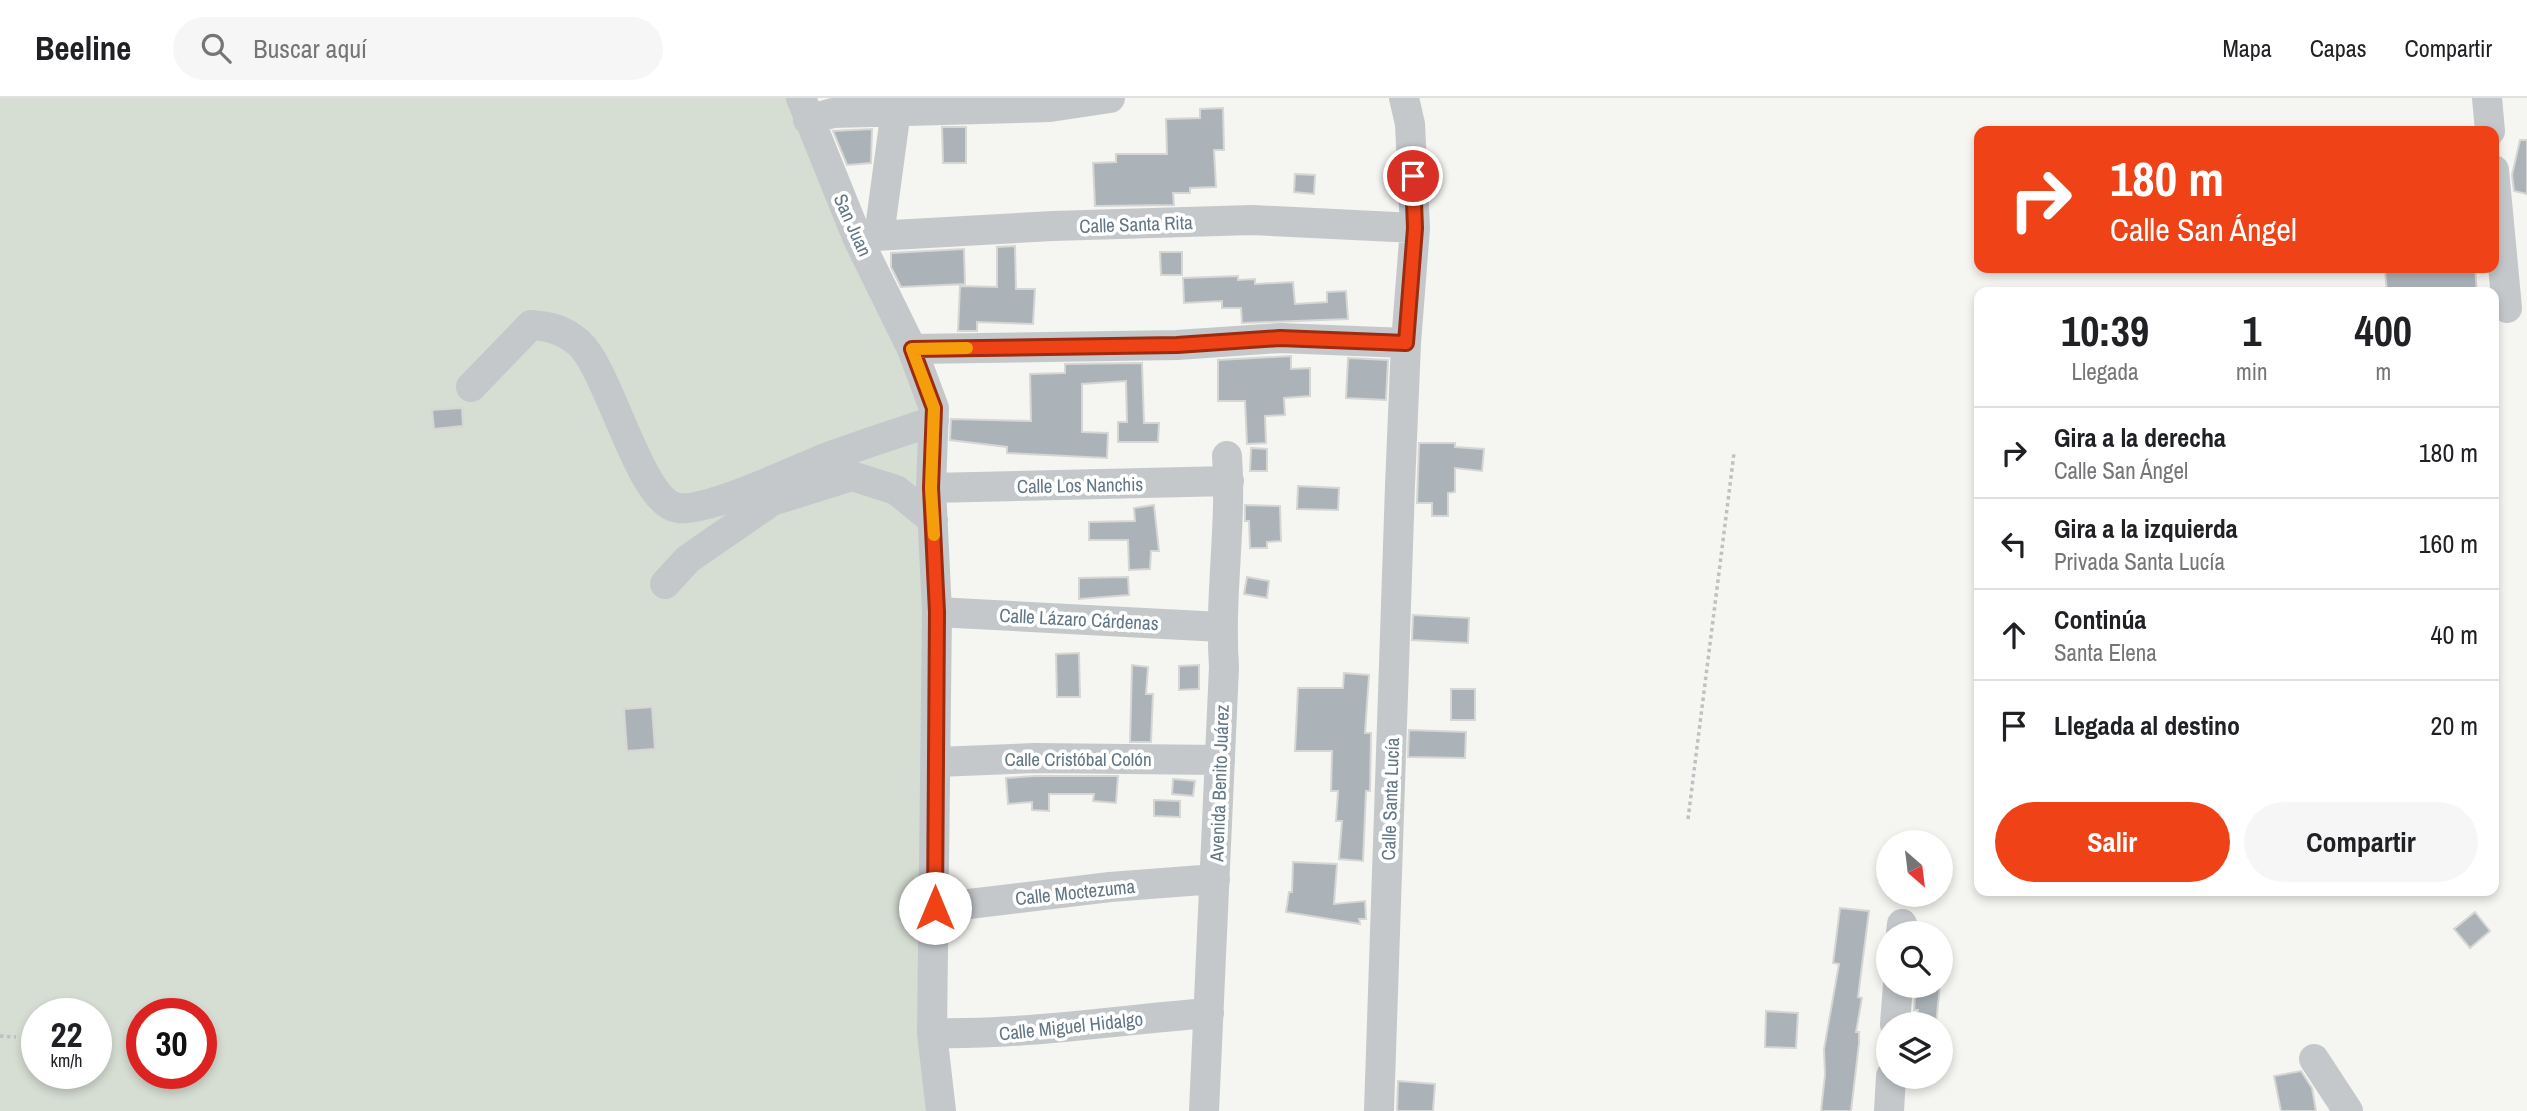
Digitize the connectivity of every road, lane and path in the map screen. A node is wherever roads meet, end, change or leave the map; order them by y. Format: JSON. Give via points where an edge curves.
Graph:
{"nodes":[{"id":1,"x":1110,"y":98,"type":"edge"},
{"id":2,"x":1404,"y":98,"type":"edge"},
{"id":3,"x":2487,"y":98,"type":"edge"},
{"id":4,"x":1009,"y":103,"type":"edge"},
{"id":5,"x":818,"y":107,"type":"edge"},
{"id":6,"x":896,"y":110,"type":"junction"},
{"id":7,"x":2490,"y":126,"type":"edge"},
{"id":8,"x":2499,"y":223,"type":"edge"},
{"id":9,"x":1415,"y":228,"type":"junction"},
{"id":10,"x":868,"y":236,"type":"junction"},
{"id":11,"x":2507,"y":308,"type":"dead end"},
{"id":12,"x":1406,"y":343,"type":"junction"},
{"id":13,"x":912,"y":349,"type":"junction"},
{"id":14,"x":471,"y":387,"type":"dead end"},
{"id":15,"x":934,"y":421,"type":"junction"},
{"id":16,"x":1734,"y":453,"type":"dead end"},
{"id":17,"x":1228,"y":468,"type":"joint"},
{"id":18,"x":931,"y":488,"type":"junction"},
{"id":19,"x":933,"y":520,"type":"junction"},
{"id":20,"x":665,"y":584,"type":"dead end"},
{"id":21,"x":937,"y":612,"type":"junction"},
{"id":22,"x":1221,"y":627,"type":"junction"},
{"id":23,"x":1220,"y":760,"type":"junction"},
{"id":24,"x":937,"y":762,"type":"junction"},
{"id":25,"x":1688,"y":820,"type":"dead end"},
{"id":26,"x":1215,"y":879,"type":"junction"},
{"id":27,"x":935,"y":908,"type":"junction"},
{"id":28,"x":1209,"y":1013,"type":"junction"},
{"id":29,"x":932,"y":1033,"type":"junction"},
{"id":30,"x":0,"y":1036,"type":"edge"},
{"id":31,"x":16,"y":1037,"type":"dead end"},
{"id":32,"x":2314,"y":1059,"type":"dead end"},
{"id":33,"x":1890,"y":1089,"type":"edge"},
{"id":34,"x":941,"y":1111,"type":"edge"},
{"id":35,"x":1204,"y":1111,"type":"edge"},
{"id":36,"x":1379,"y":1111,"type":"edge"},
{"id":37,"x":1889,"y":1111,"type":"edge"},
{"id":38,"x":2348,"y":1111,"type":"edge"}],
"edges":[{"from":1,"to":4,"type":"street","via":[[1050,107]]},
{"from":2,"to":9,"type":"street","name":"Calle Santa Lucía","via":[[1410,124]]},
{"from":3,"to":7,"type":"street"},
{"from":4,"to":6,"type":"street"},
{"from":5,"to":6,"type":"street"},
{"from":5,"to":10,"type":"street","name":"San Juan"},
{"from":6,"to":10,"type":"street"},
{"from":8,"to":11,"type":"street"},
{"from":9,"to":10,"type":"street","name":"Calle Santa Rita","via":[[1252,220]]},
{"from":9,"to":12,"type":"street","name":"Calle Santa Lucía"},
{"from":10,"to":13,"type":"street","name":"San Juan"},
{"from":12,"to":13,"type":"street","via":[[1280,338],[1177,345]]},
{"from":12,"to":36,"type":"street","name":"Calle Santa Lucía"},
{"from":13,"to":15,"type":"street","name":"San Juan","via":[[929,391]]},
{"from":14,"to":15,"type":"street","via":[[531,325],[553,326],[580,343],[598,370],[645,474],[659,496],[675,508],[698,508]]},
{"from":15,"to":18,"type":"street","name":"San Juan"},
{"from":16,"to":25,"type":"path"},
{"from":17,"to":18,"type":"street","name":"Calle Los Nanchis"},
{"from":17,"to":22,"type":"street","name":"Avenida Benito Juárez"},
{"from":18,"to":19,"type":"street","name":"San Juan"},
{"from":19,"to":20,"type":"street","via":[[895,489],[852,476],[772,500],[688,559]]},
{"from":19,"to":21,"type":"street","name":"San Juan"},
{"from":21,"to":22,"type":"street","name":"Calle Lázaro Cárdenas"},
{"from":21,"to":24,"type":"street","name":"San Juan"},
{"from":22,"to":23,"type":"street","name":"Avenida Benito Juárez"},
{"from":23,"to":24,"type":"street","name":"Calle Cristóbal Colón"},
{"from":23,"to":26,"type":"street","name":"Avenida Benito Juárez"},
{"from":24,"to":27,"type":"street","name":"San Juan"},
{"from":26,"to":27,"type":"street","name":"Calle Moctezuma"},
{"from":26,"to":28,"type":"street","name":"Avenida Benito Juárez"},
{"from":27,"to":29,"type":"street","name":"San Juan"},
{"from":28,"to":29,"type":"street","name":"Calle Miguel Hidalgo","via":[[1000,1034]]},
{"from":28,"to":35,"type":"street","name":"Avenida Benito Juárez"},
{"from":29,"to":34,"type":"street","name":"San Juan"},
{"from":30,"to":31,"type":"path"},
{"from":32,"to":38,"type":"street"},
{"from":33,"to":37,"type":"street"}]}
